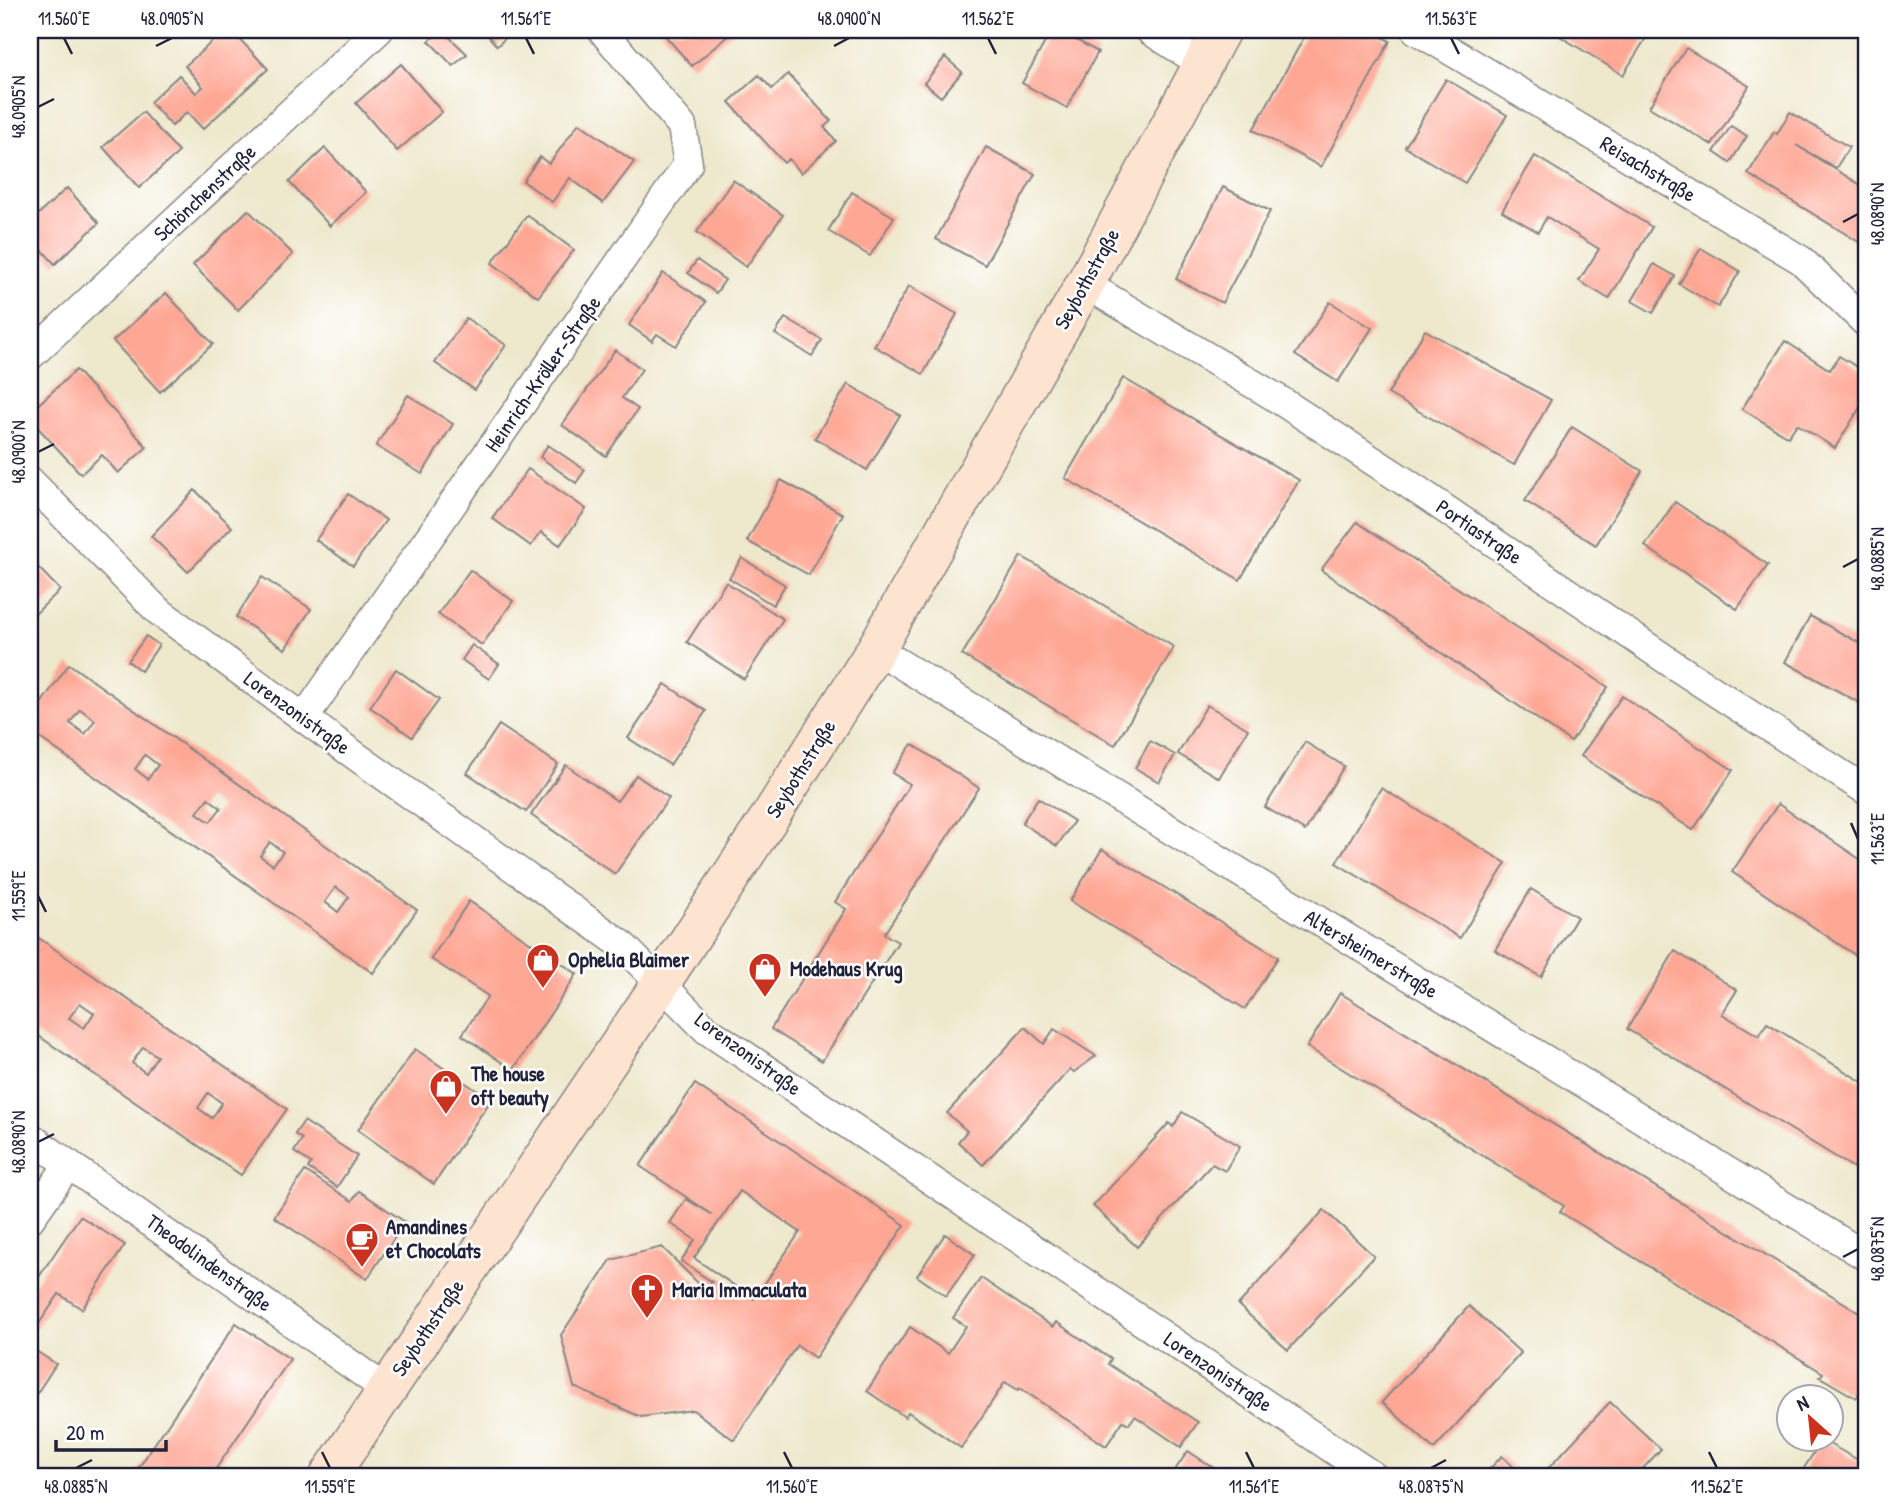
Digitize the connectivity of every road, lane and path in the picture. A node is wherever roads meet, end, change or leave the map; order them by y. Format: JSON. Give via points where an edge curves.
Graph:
{"nodes":[{"id":1,"x":379,"y":30,"type":"edge"},
{"id":2,"x":602,"y":30,"type":"edge"},
{"id":3,"x":1149,"y":30,"type":"edge"},
{"id":4,"x":1221,"y":30,"type":"edge"},
{"id":5,"x":1416,"y":30,"type":"edge"},
{"id":6,"x":1203,"y":65,"type":"junction"},
{"id":7,"x":1085,"y":284,"type":"junction"},
{"id":8,"x":1867,"y":324,"type":"edge"},
{"id":9,"x":30,"y":356,"type":"edge"},
{"id":10,"x":30,"y":481,"type":"edge"},
{"id":11,"x":876,"y":649,"type":"junction"},
{"id":12,"x":304,"y":718,"type":"junction"},
{"id":13,"x":1867,"y":791,"type":"edge"},
{"id":14,"x":661,"y":983,"type":"junction"},
{"id":15,"x":30,"y":1137,"type":"edge"},
{"id":16,"x":69,"y":1164,"type":"junction"},
{"id":17,"x":30,"y":1219,"type":"edge"},
{"id":18,"x":1867,"y":1258,"type":"edge"},
{"id":19,"x":387,"y":1390,"type":"junction"},
{"id":20,"x":329,"y":1476,"type":"edge"},
{"id":21,"x":1373,"y":1476,"type":"edge"}],
"edges":[{"from":1,"to":9,"type":"street","name":"Schönchenstraße"},
{"from":2,"to":12,"type":"street","name":"Heinrich-Kröller-Straße","via":[[682,126],[688,164]]},
{"from":3,"to":6,"type":"street"},
{"from":4,"to":6,"type":"street","name":"Seybothstraße"},
{"from":5,"to":8,"type":"street","name":"Reisachstraße","via":[[1801,260]]},
{"from":6,"to":7,"type":"street","name":"Seybothstraße"},
{"from":7,"to":11,"type":"street","name":"Seybothstraße"},
{"from":7,"to":13,"type":"street","name":"Portiastraße","via":[[1275,397]]},
{"from":10,"to":12,"type":"street","name":"Lorenzonistraße","via":[[157,610]]},
{"from":11,"to":14,"type":"street","name":"Seybothstraße"},
{"from":11,"to":18,"type":"street","name":"Altersheimerstraße"},
{"from":12,"to":14,"type":"street","name":"Lorenzonistraße","via":[[621,944]]},
{"from":14,"to":19,"type":"street","name":"Seybothstraße"},
{"from":14,"to":21,"type":"street","name":"Lorenzonistraße","via":[[707,1030]]},
{"from":15,"to":16,"type":"street","name":"Theodolindenstraße"},
{"from":16,"to":17,"type":"street"},
{"from":16,"to":19,"type":"street","name":"Theodolindenstraße"},
{"from":19,"to":20,"type":"street","name":"Seybothstraße"}]}
